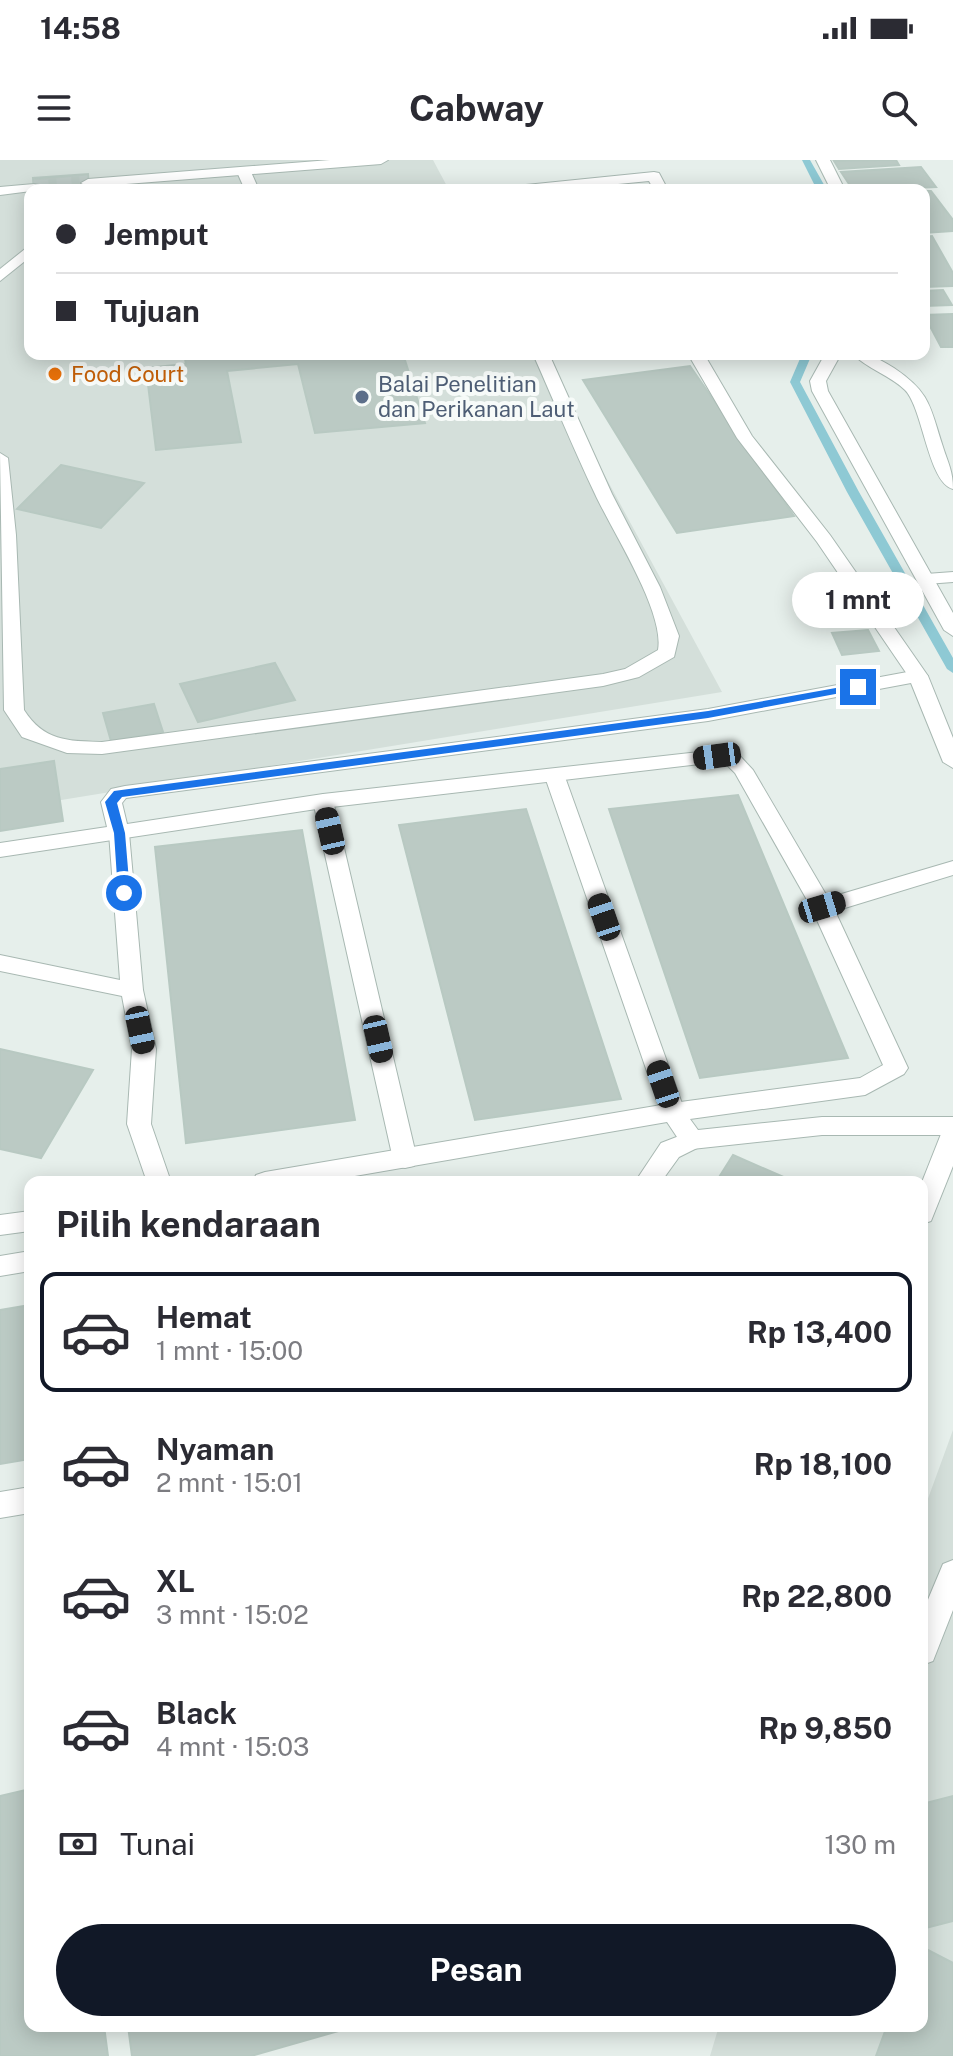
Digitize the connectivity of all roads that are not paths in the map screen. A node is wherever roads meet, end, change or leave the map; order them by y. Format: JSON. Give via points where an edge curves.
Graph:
{"nodes":[{"id":1,"x":381,"y":160,"type":"edge"},
{"id":2,"x":823,"y":160,"type":"edge"},
{"id":3,"x":244,"y":172,"type":"junction"},
{"id":4,"x":88,"y":183,"type":"dead end"},
{"id":5,"x":249,"y":184,"type":"edge"},
{"id":6,"x":575,"y":184,"type":"edge"},
{"id":7,"x":658,"y":184,"type":"edge"},
{"id":8,"x":835,"y":184,"type":"edge"},
{"id":9,"x":24,"y":189,"type":"edge"},
{"id":10,"x":0,"y":191,"type":"edge"},
{"id":11,"x":24,"y":255,"type":"edge"},
{"id":12,"x":0,"y":277,"type":"edge"},
{"id":13,"x":544,"y":360,"type":"edge"},
{"id":14,"x":700,"y":360,"type":"edge"},
{"id":15,"x":830,"y":360,"type":"edge"},
{"id":16,"x":870,"y":360,"type":"edge"},
{"id":17,"x":0,"y":458,"type":"edge"},
{"id":18,"x":953,"y":484,"type":"edge"},
{"id":19,"x":953,"y":577,"type":"edge"},
{"id":20,"x":926,"y":579,"type":"junction"},
{"id":21,"x":953,"y":630,"type":"edge"},
{"id":22,"x":6,"y":666,"type":"edge"},
{"id":23,"x":918,"y":676,"type":"junction"},
{"id":24,"x":953,"y":762,"type":"edge"},
{"id":25,"x":555,"y":777,"type":"junction"},
{"id":26,"x":323,"y":801,"type":"junction"},
{"id":27,"x":119,"y":833,"type":"junction"},
{"id":28,"x":0,"y":850,"type":"edge"},
{"id":29,"x":953,"y":868,"type":"edge"},
{"id":30,"x":822,"y":907,"type":"junction"},
{"id":31,"x":0,"y":963,"type":"edge"},
{"id":32,"x":132,"y":990,"type":"junction"},
{"id":33,"x":673,"y":1112,"type":"junction"},
{"id":34,"x":953,"y":1126,"type":"edge"},
{"id":35,"x":953,"y":1134,"type":"edge"},
{"id":36,"x":692,"y":1140,"type":"junction"},
{"id":37,"x":405,"y":1159,"type":"junction"},
{"id":38,"x":157,"y":1176,"type":"edge"},
{"id":39,"x":302,"y":1176,"type":"edge"},
{"id":40,"x":651,"y":1176,"type":"edge"},
{"id":41,"x":928,"y":1201,"type":"edge"},
{"id":42,"x":24,"y":1222,"type":"edge"},
{"id":43,"x":0,"y":1225,"type":"edge"},
{"id":44,"x":24,"y":1262,"type":"edge"},
{"id":45,"x":0,"y":1266,"type":"edge"},
{"id":46,"x":24,"y":1501,"type":"edge"},
{"id":47,"x":0,"y":1505,"type":"edge"},
{"id":48,"x":953,"y":1573,"type":"edge"},
{"id":49,"x":928,"y":1636,"type":"edge"}],
"edges":[{"from":1,"to":3,"type":"street"},
{"from":2,"to":8,"type":"street"},
{"from":3,"to":4,"type":"street"},
{"from":3,"to":5,"type":"street"},
{"from":6,"to":7,"type":"street","via":[[654,176]]},
{"from":9,"to":10,"type":"street"},
{"from":11,"to":12,"type":"street"},
{"from":13,"to":22,"type":"street","via":[[670,636],[667,653],[632,673],[102,748],[67,747],[29,733],[14,710]]},
{"from":14,"to":23,"type":"street","via":[[745,438],[824,539]]},
{"from":15,"to":20,"type":"street","via":[[818,381],[820,391]]},
{"from":16,"to":18,"type":"street","via":[[910,386],[921,402]]},
{"from":17,"to":22,"type":"street","via":[[7,535]]},
{"from":19,"to":20,"type":"street"},
{"from":20,"to":21,"type":"street"},
{"from":23,"to":24,"type":"street"},
{"from":23,"to":27,"type":"street","via":[[708,715],[125,792],[111,802]]},
{"from":25,"to":26,"type":"street"},
{"from":25,"to":30,"type":"street","via":[[717,756],[733,760]]},
{"from":25,"to":33,"type":"street"},
{"from":26,"to":27,"type":"street"},
{"from":26,"to":37,"type":"street"},
{"from":27,"to":28,"type":"street"},
{"from":27,"to":32,"type":"street"},
{"from":29,"to":30,"type":"street"},
{"from":30,"to":33,"type":"street","via":[[896,1068],[865,1086]]},
{"from":31,"to":32,"type":"street"},
{"from":32,"to":38,"type":"street","via":[[144,1049],[139,1124]]},
{"from":33,"to":36,"type":"street"},
{"from":33,"to":37,"type":"street"},
{"from":34,"to":36,"type":"street","via":[[887,1123]]},
{"from":35,"to":41,"type":"street"},
{"from":36,"to":40,"type":"street","via":[[670,1150]]},
{"from":37,"to":39,"type":"street"},
{"from":42,"to":43,"type":"street"},
{"from":44,"to":45,"type":"street"},
{"from":46,"to":47,"type":"street"},
{"from":48,"to":49,"type":"street"}]}
